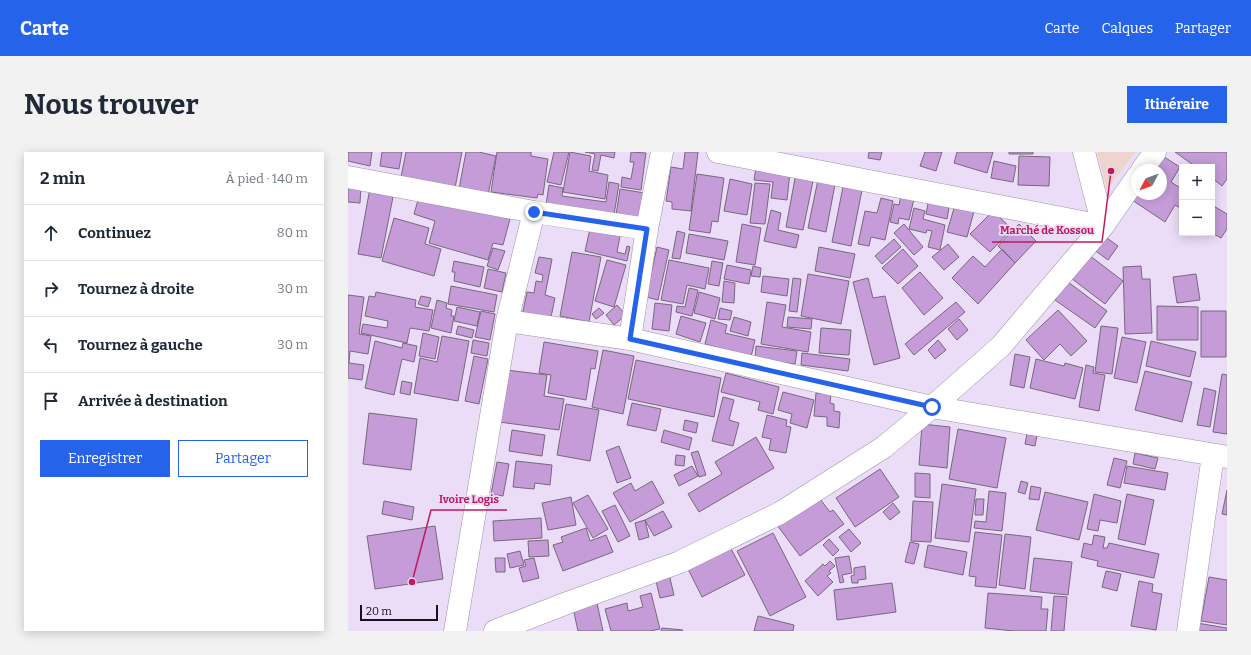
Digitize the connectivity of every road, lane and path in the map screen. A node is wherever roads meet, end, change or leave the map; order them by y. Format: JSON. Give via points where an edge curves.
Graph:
{"nodes":[{"id":1,"x":662,"y":152,"type":"edge"},
{"id":2,"x":718,"y":152,"type":"edge"},
{"id":3,"x":1084,"y":152,"type":"edge"},
{"id":4,"x":1155,"y":152,"type":"edge"},
{"id":5,"x":1146,"y":164,"type":"edge"},
{"id":6,"x":348,"y":177,"type":"edge"},
{"id":7,"x":1131,"y":186,"type":"edge"},
{"id":8,"x":534,"y":212,"type":"junction"},
{"id":9,"x":1103,"y":226,"type":"junction"},
{"id":10,"x":647,"y":229,"type":"junction"},
{"id":11,"x":507,"y":321,"type":"junction"},
{"id":12,"x":630,"y":339,"type":"junction"},
{"id":13,"x":932,"y":407,"type":"junction"},
{"id":14,"x":1220,"y":456,"type":"edge"},
{"id":15,"x":456,"y":631,"type":"edge"},
{"id":16,"x":495,"y":631,"type":"edge"},
{"id":17,"x":1188,"y":631,"type":"edge"}],
"edges":[{"from":1,"to":10,"type":"street"},
{"from":2,"to":9,"type":"street"},
{"from":3,"to":9,"type":"street"},
{"from":4,"to":5,"type":"street"},
{"from":6,"to":8,"type":"street"},
{"from":7,"to":9,"type":"street"},
{"from":8,"to":10,"type":"street"},
{"from":8,"to":11,"type":"street"},
{"from":9,"to":13,"type":"street","via":[[1001,346]]},
{"from":10,"to":12,"type":"street"},
{"from":11,"to":12,"type":"street"},
{"from":11,"to":15,"type":"street"},
{"from":12,"to":13,"type":"street"},
{"from":13,"to":14,"type":"street"},
{"from":13,"to":16,"type":"street","via":[[884,447],[780,513],[680,562]]},
{"from":14,"to":17,"type":"street"}]}
